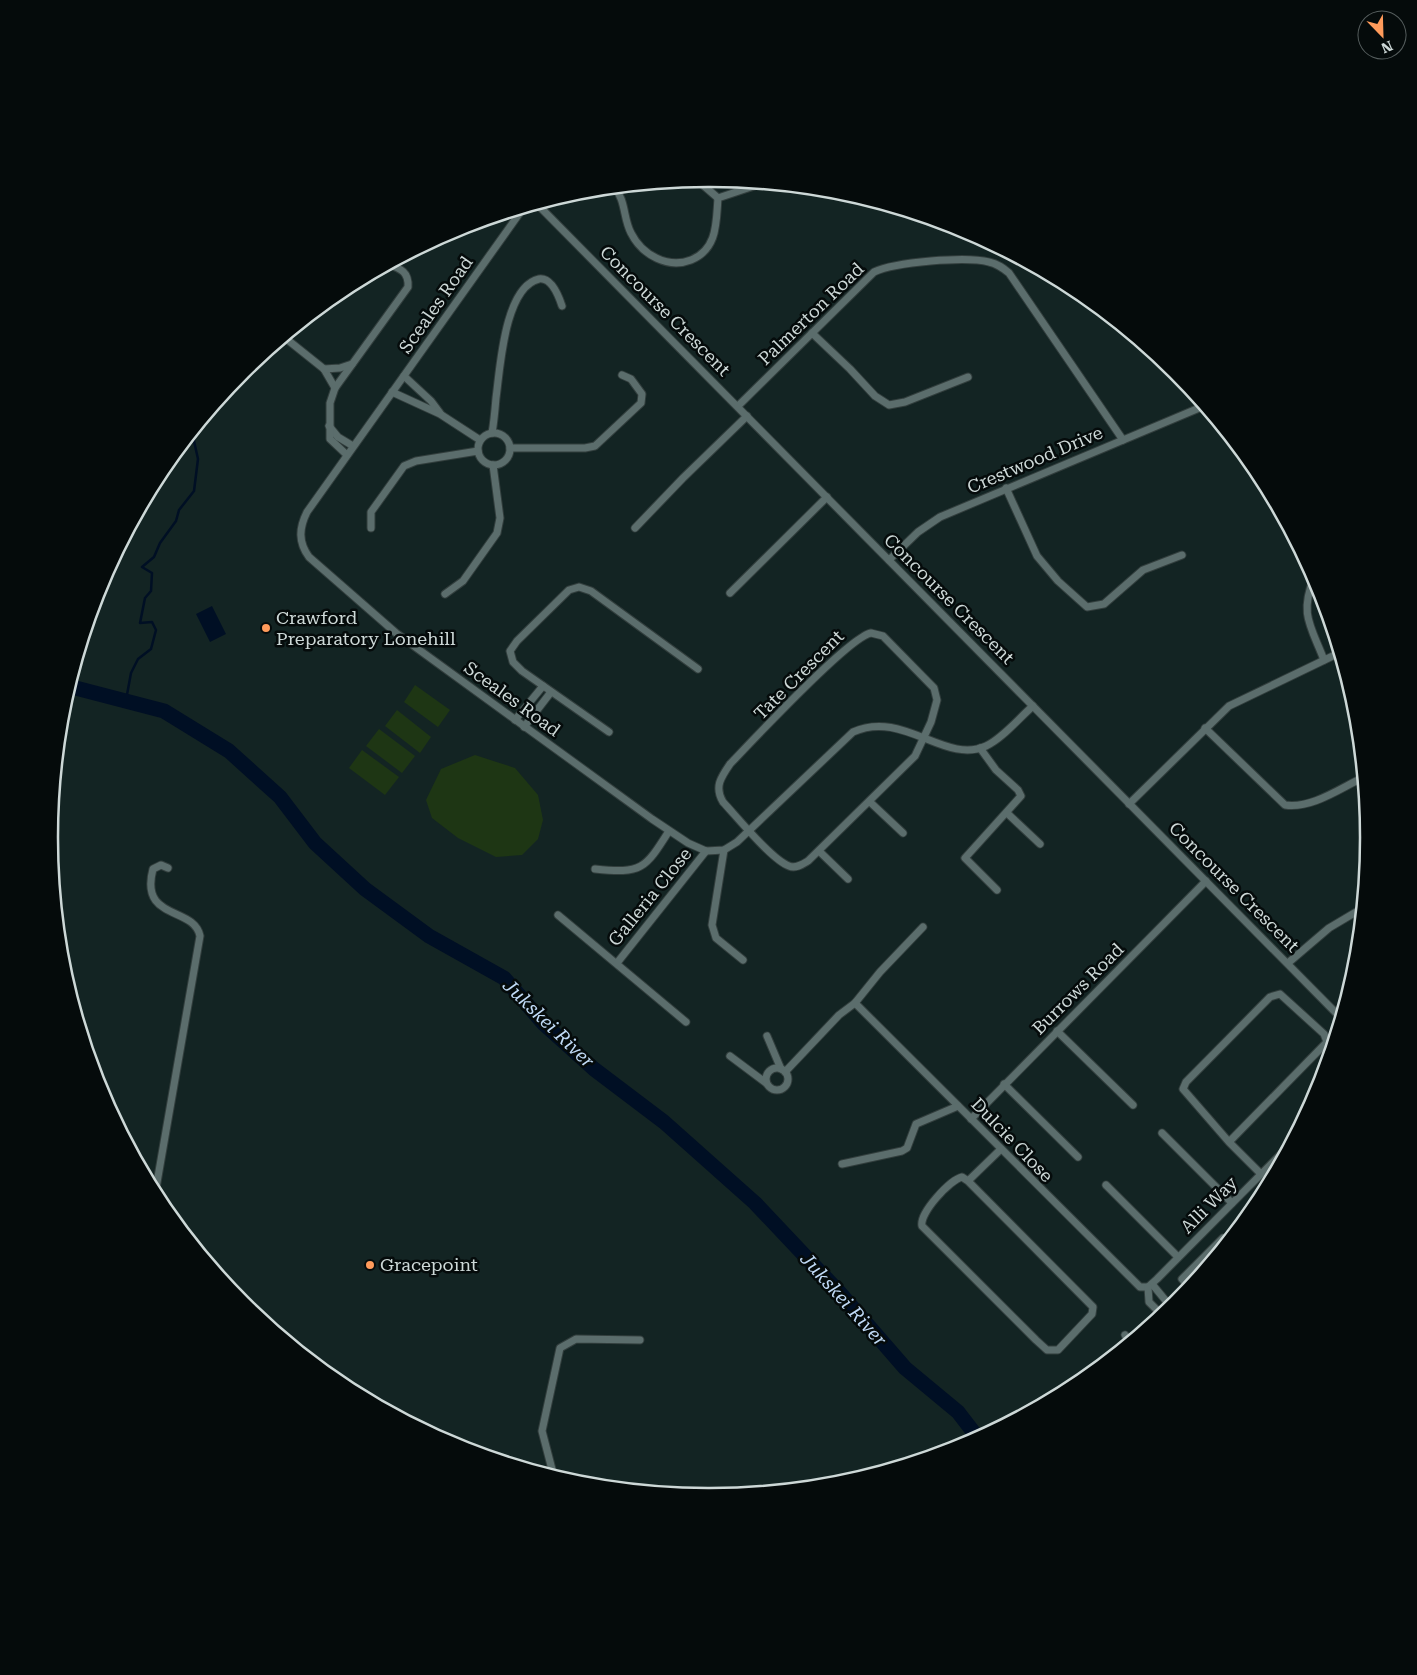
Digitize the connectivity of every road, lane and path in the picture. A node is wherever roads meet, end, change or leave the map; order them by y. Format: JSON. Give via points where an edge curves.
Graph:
{"nodes":[{"id":1,"x":705,"y":187,"type":"edge"},
{"id":2,"x":748,"y":188,"type":"edge"},
{"id":3,"x":617,"y":193,"type":"edge"},
{"id":4,"x":718,"y":198,"type":"junction"},
{"id":5,"x":541,"y":209,"type":"edge"},
{"id":6,"x":518,"y":215,"type":"edge"},
{"id":7,"x":396,"y":267,"type":"edge"},
{"id":8,"x":562,"y":306,"type":"dead end"},
{"id":9,"x":812,"y":333,"type":"junction"},
{"id":10,"x":288,"y":340,"type":"edge"},
{"id":11,"x":352,"y":364,"type":"junction"},
{"id":12,"x":324,"y":369,"type":"junction"},
{"id":13,"x":622,"y":375,"type":"dead end"},
{"id":14,"x":404,"y":376,"type":"junction"},
{"id":15,"x":968,"y":377,"type":"dead end"},
{"id":16,"x":335,"y":388,"type":"junction"},
{"id":17,"x":392,"y":392,"type":"junction"},
{"id":18,"x":738,"y":406,"type":"junction"},
{"id":19,"x":1198,"y":408,"type":"edge"},
{"id":20,"x":440,"y":414,"type":"junction"},
{"id":21,"x":747,"y":416,"type":"junction"},
{"id":22,"x":329,"y":426,"type":"junction"},
{"id":23,"x":492,"y":433,"type":"junction"},
{"id":24,"x":480,"y":440,"type":"junction"},
{"id":25,"x":1123,"y":440,"type":"junction"},
{"id":26,"x":353,"y":446,"type":"junction"},
{"id":27,"x":510,"y":448,"type":"junction"},
{"id":28,"x":478,"y":451,"type":"junction"},
{"id":29,"x":347,"y":455,"type":"junction"},
{"id":30,"x":493,"y":465,"type":"junction"},
{"id":31,"x":1006,"y":488,"type":"junction"},
{"id":32,"x":827,"y":497,"type":"junction"},
{"id":33,"x":371,"y":528,"type":"dead end"},
{"id":34,"x":635,"y":528,"type":"dead end"},
{"id":35,"x":1182,"y":555,"type":"dead end"},
{"id":36,"x":889,"y":560,"type":"junction"},
{"id":37,"x":1310,"y":588,"type":"edge"},
{"id":38,"x":730,"y":593,"type":"dead end"},
{"id":39,"x":445,"y":594,"type":"dead end"},
{"id":40,"x":1333,"y":655,"type":"edge"},
{"id":41,"x":1324,"y":660,"type":"junction"},
{"id":42,"x":698,"y":669,"type":"dead end"},
{"id":43,"x":543,"y":686,"type":"junction"},
{"id":44,"x":551,"y":692,"type":"junction"},
{"id":45,"x":1033,"y":706,"type":"junction"},
{"id":46,"x":515,"y":720,"type":"junction"},
{"id":47,"x":524,"y":727,"type":"junction"},
{"id":48,"x":1205,"y":728,"type":"junction"},
{"id":49,"x":609,"y":732,"type":"dead end"},
{"id":50,"x":923,"y":737,"type":"junction"},
{"id":51,"x":980,"y":748,"type":"junction"},
{"id":52,"x":1357,"y":781,"type":"edge"},
{"id":53,"x":870,"y":802,"type":"junction"},
{"id":54,"x":1129,"y":804,"type":"junction"},
{"id":55,"x":1007,"y":813,"type":"junction"},
{"id":56,"x":749,"y":829,"type":"junction"},
{"id":57,"x":669,"y":831,"type":"junction"},
{"id":58,"x":903,"y":833,"type":"dead end"},
{"id":59,"x":1040,"y":844,"type":"dead end"},
{"id":60,"x":724,"y":850,"type":"junction"},
{"id":61,"x":706,"y":851,"type":"junction"},
{"id":62,"x":819,"y":851,"type":"junction"},
{"id":63,"x":168,"y":868,"type":"dead end"},
{"id":64,"x":595,"y":869,"type":"dead end"},
{"id":65,"x":848,"y":878,"type":"dead end"},
{"id":66,"x":1206,"y":881,"type":"junction"},
{"id":67,"x":998,"y":890,"type":"dead end"},
{"id":68,"x":1355,"y":913,"type":"edge"},
{"id":69,"x":558,"y":915,"type":"dead end"},
{"id":70,"x":923,"y":926,"type":"dead end"},
{"id":71,"x":743,"y":960,"type":"dead end"},
{"id":72,"x":617,"y":963,"type":"junction"},
{"id":73,"x":1288,"y":963,"type":"junction"},
{"id":74,"x":855,"y":1003,"type":"junction"},
{"id":75,"x":1335,"y":1012,"type":"edge"},
{"id":76,"x":686,"y":1022,"type":"dead end"},
{"id":77,"x":1057,"y":1031,"type":"junction"},
{"id":78,"x":767,"y":1036,"type":"dead end"},
{"id":79,"x":1327,"y":1041,"type":"edge"},
{"id":80,"x":1326,"y":1043,"type":"edge"},
{"id":81,"x":730,"y":1056,"type":"dead end"},
{"id":82,"x":783,"y":1070,"type":"junction"},
{"id":83,"x":766,"y":1083,"type":"junction"},
{"id":84,"x":1004,"y":1084,"type":"junction"},
{"id":85,"x":958,"y":1106,"type":"junction"},
{"id":86,"x":1133,"y":1106,"type":"dead end"},
{"id":87,"x":971,"y":1119,"type":"junction"},
{"id":88,"x":1162,"y":1132,"type":"dead end"},
{"id":89,"x":1229,"y":1142,"type":"junction"},
{"id":90,"x":1000,"y":1150,"type":"junction"},
{"id":91,"x":1078,"y":1157,"type":"dead end"},
{"id":92,"x":1273,"y":1162,"type":"edge"},
{"id":93,"x":842,"y":1164,"type":"dead end"},
{"id":94,"x":1260,"y":1174,"type":"junction"},
{"id":95,"x":968,"y":1181,"type":"junction"},
{"id":96,"x":157,"y":1183,"type":"edge"},
{"id":97,"x":1106,"y":1185,"type":"dead end"},
{"id":98,"x":1232,"y":1203,"type":"junction"},
{"id":99,"x":1216,"y":1245,"type":"edge"},
{"id":100,"x":1178,"y":1257,"type":"junction"},
{"id":101,"x":1184,"y":1282,"type":"edge"},
{"id":102,"x":1150,"y":1285,"type":"junction"},
{"id":103,"x":1166,"y":1301,"type":"edge"},
{"id":104,"x":1157,"y":1310,"type":"edge"},
{"id":105,"x":640,"y":1340,"type":"dead end"},
{"id":106,"x":552,"y":1469,"type":"edge"}],
"edges":[{"from":1,"to":4,"type":"street"},
{"from":2,"to":4,"type":"street"},
{"from":3,"to":4,"type":"street","via":[[631,234],[649,253],[664,263],[672,264],[694,259],[711,244]]},
{"from":5,"to":18,"type":"street","name":"Concourse Crescent"},
{"from":6,"to":14,"type":"street","name":"Sceales Road"},
{"from":7,"to":11,"type":"street","via":[[408,276],[408,287]]},
{"from":8,"to":23,"type":"street","via":[[554,288],[546,280],[539,279],[529,285],[510,311]]},
{"from":9,"to":15,"type":"street","via":[[875,396],[889,405],[905,402]]},
{"from":9,"to":18,"type":"street","name":"Palmerton Road"},
{"from":9,"to":25,"type":"street","name":"Palmerton Road","via":[[874,272],[884,267],[910,263],[992,262],[1009,273]]},
{"from":10,"to":12,"type":"street"},
{"from":11,"to":12,"type":"street"},
{"from":11,"to":16,"type":"street"},
{"from":12,"to":16,"type":"street"},
{"from":13,"to":27,"type":"street","via":[[631,379],[642,394],[641,403],[594,446]]},
{"from":14,"to":17,"type":"street","name":"Sceales Road"},
{"from":14,"to":20,"type":"street"},
{"from":16,"to":22,"type":"street","via":[[330,403]]},
{"from":17,"to":20,"type":"street"},
{"from":17,"to":26,"type":"street","name":"Sceales Road"},
{"from":18,"to":21,"type":"street","name":"Concourse Crescent"},
{"from":19,"to":25,"type":"street","name":"Crestwood Drive"},
{"from":20,"to":24,"type":"street"},
{"from":21,"to":32,"type":"street","name":"Concourse Crescent"},
{"from":21,"to":34,"type":"street"},
{"from":22,"to":26,"type":"street","via":[[338,437]]},
{"from":22,"to":29,"type":"street","via":[[331,442]]},
{"from":23,"to":24,"type":"street"},
{"from":23,"to":27,"type":"street","via":[[506,439]]},
{"from":24,"to":28,"type":"street"},
{"from":25,"to":31,"type":"street","name":"Crestwood Drive"},
{"from":26,"to":29,"type":"street","name":"Sceales Road"},
{"from":27,"to":30,"type":"street","via":[[505,460]]},
{"from":28,"to":30,"type":"street","via":[[480,458]]},
{"from":28,"to":33,"type":"street","via":[[416,461],[404,466],[371,512]]},
{"from":29,"to":46,"type":"street","name":"Sceales Road","via":[[303,520],[300,536],[304,549],[345,590],[396,633]]},
{"from":30,"to":39,"type":"street","via":[[500,518],[497,533],[463,581]]},
{"from":31,"to":35,"type":"street","via":[[1036,556],[1088,607],[1104,604],[1143,570]]},
{"from":31,"to":36,"type":"street","name":"Crestwood Drive","via":[[930,522]]},
{"from":32,"to":36,"type":"street","name":"Concourse Crescent"},
{"from":32,"to":38,"type":"street"},
{"from":36,"to":45,"type":"street","name":"Concourse Crescent"},
{"from":37,"to":41,"type":"street","via":[[1306,610]]},
{"from":40,"to":41,"type":"street"},
{"from":41,"to":48,"type":"street","via":[[1229,706]]},
{"from":42,"to":43,"type":"street","via":[[591,591],[579,587],[563,595],[510,651],[517,667]]},
{"from":43,"to":44,"type":"street"},
{"from":43,"to":46,"type":"street"},
{"from":44,"to":47,"type":"street"},
{"from":44,"to":49,"type":"street"},
{"from":45,"to":51,"type":"street","via":[[996,739]]},
{"from":45,"to":54,"type":"street","name":"Concourse Crescent"},
{"from":46,"to":47,"type":"street","name":"Sceales Road"},
{"from":47,"to":57,"type":"street","name":"Sceales Road"},
{"from":48,"to":52,"type":"street","via":[[1285,805],[1307,804]]},
{"from":48,"to":54,"type":"street"},
{"from":50,"to":51,"type":"street","via":[[963,750]]},
{"from":50,"to":53,"type":"street","via":[[915,756]]},
{"from":50,"to":56,"type":"street","via":[[879,725],[852,732]]},
{"from":50,"to":56,"type":"street","name":"Tate Crescent","via":[[936,704],[934,688],[883,636],[865,634],[825,669],[724,773],[719,795]]},
{"from":51,"to":55,"type":"street","via":[[996,770],[1020,793],[1020,798]]},
{"from":53,"to":58,"type":"street"},
{"from":53,"to":62,"type":"street"},
{"from":54,"to":66,"type":"street","name":"Concourse Crescent"},
{"from":55,"to":59,"type":"street"},
{"from":55,"to":67,"type":"street","via":[[965,858]]},
{"from":56,"to":60,"type":"street"},
{"from":56,"to":62,"type":"street","via":[[789,866],[804,864]]},
{"from":57,"to":61,"type":"street","name":"Sceales Road"},
{"from":57,"to":64,"type":"street","name":"Galleria Close","via":[[649,861],[634,870]]},
{"from":60,"to":61,"type":"street"},
{"from":60,"to":71,"type":"street","via":[[712,925],[716,938]]},
{"from":61,"to":72,"type":"street","name":"Galleria Close"},
{"from":62,"to":65,"type":"street"},
{"from":63,"to":96,"type":"street","via":[[161,865],[153,870],[150,891],[164,908],[191,923],[200,936]]},
{"from":66,"to":73,"type":"street","name":"Concourse Crescent"},
{"from":66,"to":77,"type":"street","name":"Burrows Road"},
{"from":68,"to":73,"type":"street","via":[[1329,928]]},
{"from":69,"to":72,"type":"street","name":"Galleria Close"},
{"from":70,"to":74,"type":"street"},
{"from":72,"to":76,"type":"street","name":"Galleria Close"},
{"from":73,"to":75,"type":"street","name":"Concourse Crescent"},
{"from":74,"to":82,"type":"street"},
{"from":74,"to":85,"type":"street","name":"Dulcie Close"},
{"from":77,"to":84,"type":"street","name":"Burrows Road"},
{"from":77,"to":86,"type":"street"},
{"from":78,"to":82,"type":"street"},
{"from":79,"to":89,"type":"street","via":[[1324,1034],[1280,994],[1270,997],[1183,1086],[1186,1095]]},
{"from":80,"to":89,"type":"street"},
{"from":81,"to":83,"type":"street"},
{"from":82,"to":83,"type":"street","via":[[767,1073]]},
{"from":82,"to":83,"type":"street","via":[[787,1080],[782,1088],[773,1089]]},
{"from":84,"to":87,"type":"street","name":"Burrows Road"},
{"from":84,"to":91,"type":"street"},
{"from":85,"to":87,"type":"street","name":"Dulcie Close"},
{"from":85,"to":93,"type":"street","via":[[916,1124],[902,1151]]},
{"from":87,"to":90,"type":"street","name":"Dulcie Close"},
{"from":88,"to":98,"type":"street"},
{"from":89,"to":94,"type":"street"},
{"from":90,"to":95,"type":"street"},
{"from":90,"to":102,"type":"street","name":"Dulcie Close","via":[[1132,1282],[1140,1288]]},
{"from":92,"to":94,"type":"street","name":"Alli Way"},
{"from":94,"to":98,"type":"street","name":"Alli Way"},
{"from":95,"to":95,"type":"street","via":[[962,1177],[954,1180],[923,1214],[922,1226],[1036,1340],[1047,1350],[1058,1350],[1092,1314],[1093,1307]]},
{"from":97,"to":100,"type":"street"},
{"from":98,"to":100,"type":"street","name":"Alli Way"},
{"from":99,"to":101,"type":"street","via":[[1182,1279]]},
{"from":100,"to":102,"type":"street","name":"Alli Way"},
{"from":102,"to":103,"type":"street"},
{"from":102,"to":104,"type":"street","via":[[1147,1296]]},
{"from":105,"to":106,"type":"street","via":[[576,1339],[560,1348],[542,1431]]}]}
